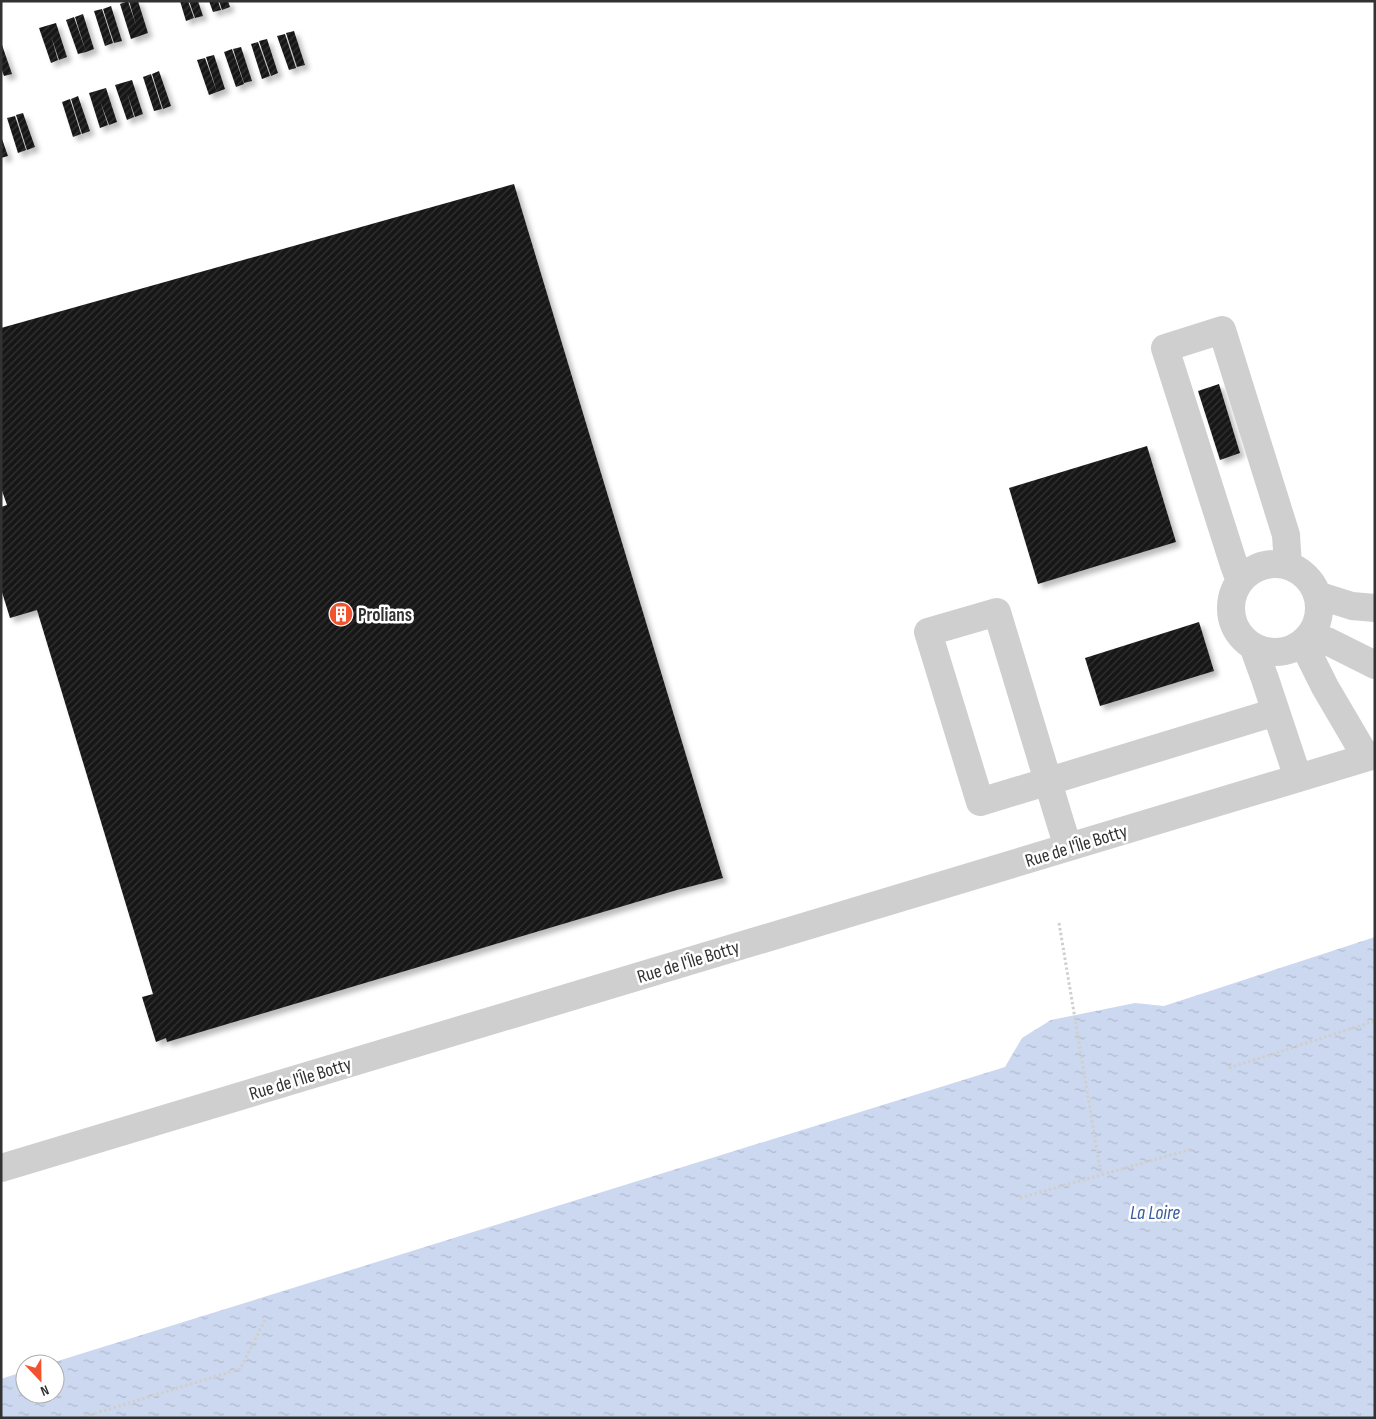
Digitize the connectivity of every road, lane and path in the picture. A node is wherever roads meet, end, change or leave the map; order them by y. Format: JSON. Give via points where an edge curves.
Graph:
{"nodes":[{"id":1,"x":1288,"y":566,"type":"junction"},
{"id":2,"x":1240,"y":581,"type":"junction"},
{"id":3,"x":1317,"y":595,"type":"junction"},
{"id":4,"x":1375,"y":608,"type":"edge"},
{"id":5,"x":1306,"y":639,"type":"junction"},
{"id":6,"x":1253,"y":646,"type":"junction"},
{"id":7,"x":1375,"y":665,"type":"edge"},
{"id":8,"x":1276,"y":712,"type":"junction"},
{"id":9,"x":1370,"y":756,"type":"edge"},
{"id":10,"x":1298,"y":778,"type":"junction"},
{"id":11,"x":1048,"y":781,"type":"junction"},
{"id":12,"x":1068,"y":847,"type":"junction"},
{"id":13,"x":1059,"y":923,"type":"dead end"},
{"id":14,"x":1375,"y":1021,"type":"edge"},
{"id":15,"x":1229,"y":1068,"type":"dead end"},
{"id":16,"x":1192,"y":1149,"type":"dead end"},
{"id":17,"x":1,"y":1168,"type":"edge"},
{"id":18,"x":1100,"y":1174,"type":"junction"},
{"id":19,"x":1020,"y":1198,"type":"dead end"},
{"id":20,"x":266,"y":1318,"type":"dead end"},
{"id":21,"x":80,"y":1418,"type":"edge"}],
"edges":[{"from":1,"to":2,"type":"street","via":[[1262,566]]},
{"from":1,"to":2,"type":"street","via":[[1286,535],[1222,330],[1165,348]]},
{"from":1,"to":3,"type":"street","via":[[1311,582]]},
{"from":2,"to":6,"type":"street","via":[[1231,609],[1241,636]]},
{"from":3,"to":4,"type":"street","via":[[1352,606]]},
{"from":3,"to":5,"type":"street","via":[[1320,609],[1317,622]]},
{"from":5,"to":6,"type":"street","via":[[1291,649],[1278,652]]},
{"from":5,"to":7,"type":"street","via":[[1329,642]]},
{"from":5,"to":9,"type":"street","via":[[1325,687]]},
{"from":6,"to":8,"type":"street"},
{"from":8,"to":10,"type":"street"},
{"from":8,"to":11,"type":"street"},
{"from":9,"to":10,"type":"street","name":"Rue de l'Île Botty"},
{"from":10,"to":12,"type":"street","name":"Rue de l'Île Botty"},
{"from":11,"to":11,"type":"street","via":[[997,612],[928,632],[980,802]]},
{"from":11,"to":12,"type":"street"},
{"from":12,"to":17,"type":"street","name":"Rue de l'Île Botty"},
{"from":13,"to":18,"type":"path"},
{"from":14,"to":15,"type":"path"},
{"from":16,"to":18,"type":"path"},
{"from":18,"to":19,"type":"path"},
{"from":20,"to":21,"type":"path","via":[[240,1369]]}]}
